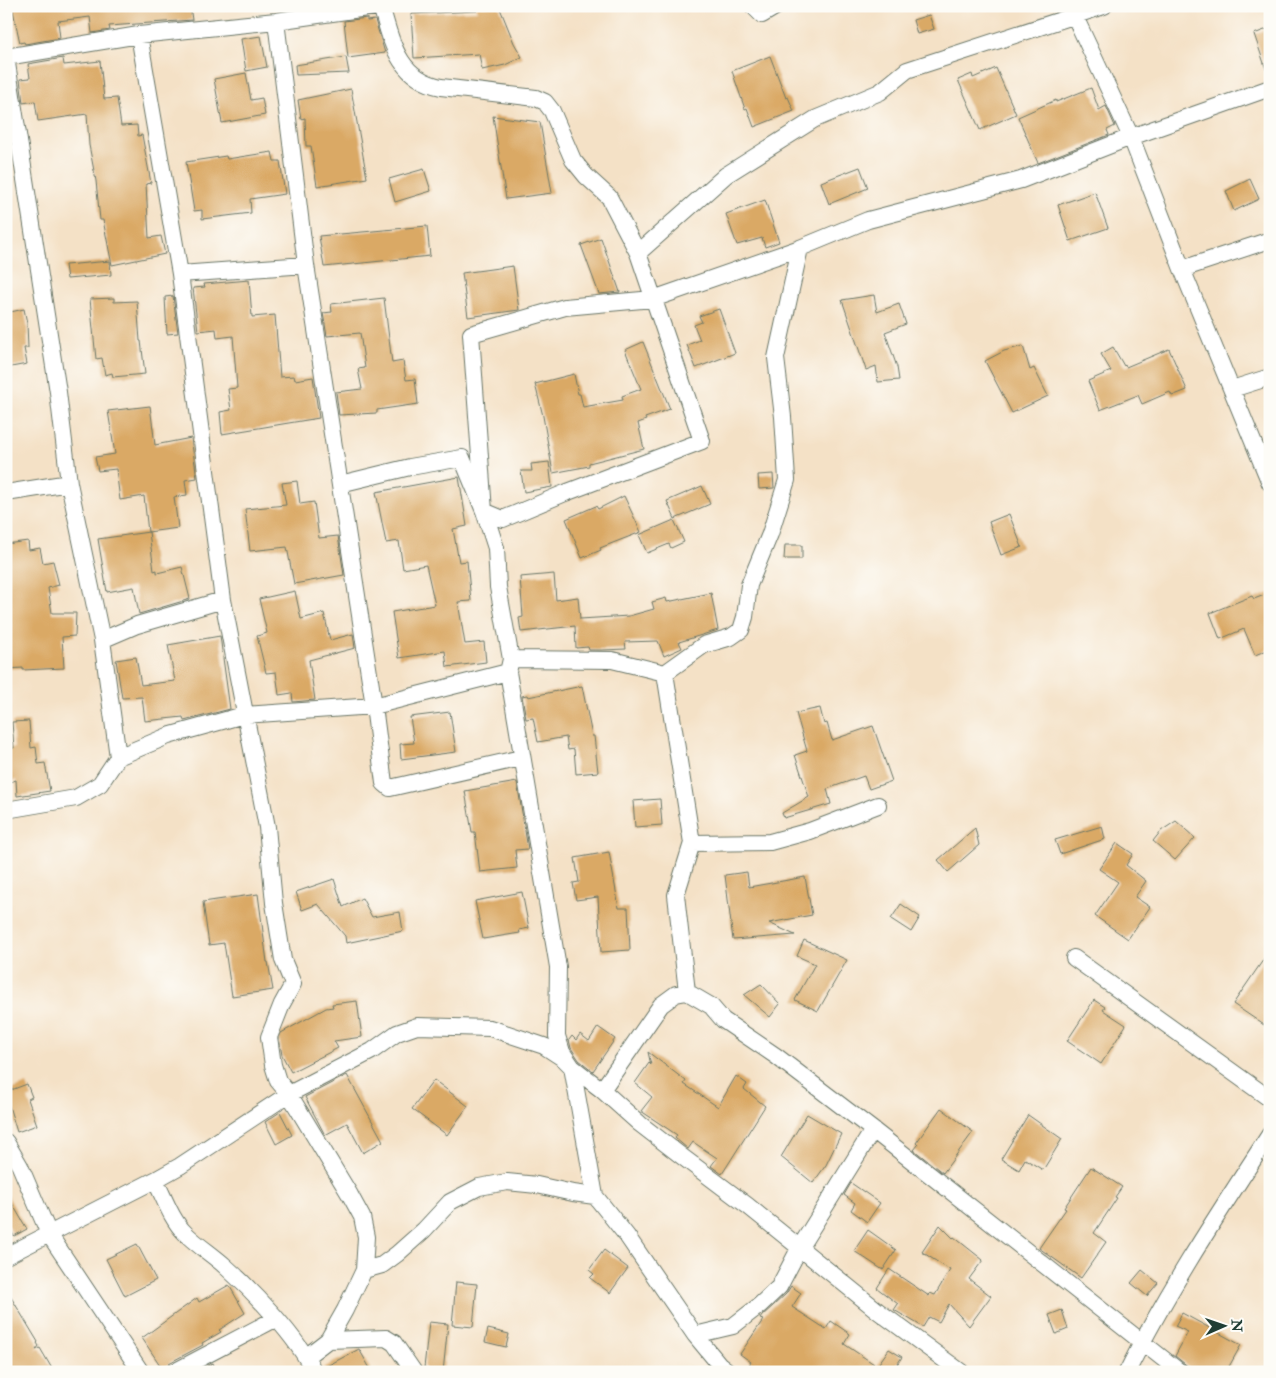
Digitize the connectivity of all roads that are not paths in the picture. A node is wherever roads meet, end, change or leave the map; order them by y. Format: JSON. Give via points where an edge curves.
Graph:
{"nodes":[{"id":1,"x":381,"y":6,"type":"edge"},
{"id":2,"x":753,"y":6,"type":"edge"},
{"id":3,"x":776,"y":6,"type":"edge"},
{"id":4,"x":1104,"y":6,"type":"edge"},
{"id":5,"x":1072,"y":12,"type":"edge"},
{"id":6,"x":276,"y":21,"type":"junction"},
{"id":7,"x":139,"y":35,"type":"junction"},
{"id":8,"x":6,"y":57,"type":"edge"},
{"id":9,"x":1270,"y":88,"type":"edge"},
{"id":10,"x":1131,"y":137,"type":"junction"},
{"id":11,"x":1270,"y":240,"type":"edge"},
{"id":12,"x":800,"y":248,"type":"junction"},
{"id":13,"x":638,"y":253,"type":"junction"},
{"id":14,"x":306,"y":265,"type":"junction"},
{"id":15,"x":1182,"y":269,"type":"junction"},
{"id":16,"x":180,"y":274,"type":"junction"},
{"id":17,"x":653,"y":298,"type":"junction"},
{"id":18,"x":1270,"y":377,"type":"edge"},
{"id":19,"x":1232,"y":389,"type":"junction"},
{"id":20,"x":1270,"y":482,"type":"edge"},
{"id":21,"x":69,"y":483,"type":"junction"},
{"id":22,"x":340,"y":484,"type":"junction"},
{"id":23,"x":6,"y":493,"type":"edge"},
{"id":24,"x":484,"y":511,"type":"junction"},
{"id":25,"x":222,"y":600,"type":"junction"},
{"id":26,"x":102,"y":640,"type":"junction"},
{"id":27,"x":510,"y":665,"type":"junction"},
{"id":28,"x":665,"y":673,"type":"junction"},
{"id":29,"x":374,"y":706,"type":"junction"},
{"id":30,"x":244,"y":715,"type":"junction"},
{"id":31,"x":118,"y":758,"type":"junction"},
{"id":32,"x":521,"y":758,"type":"junction"},
{"id":33,"x":878,"y":805,"type":"dead end"},
{"id":34,"x":6,"y":810,"type":"edge"},
{"id":35,"x":692,"y":842,"type":"junction"},
{"id":36,"x":1074,"y":958,"type":"dead end"},
{"id":37,"x":687,"y":992,"type":"junction"},
{"id":38,"x":572,"y":1067,"type":"junction"},
{"id":39,"x":602,"y":1090,"type":"junction"},
{"id":40,"x":289,"y":1094,"type":"junction"},
{"id":41,"x":1270,"y":1099,"type":"edge"},
{"id":42,"x":873,"y":1130,"type":"junction"},
{"id":43,"x":1270,"y":1134,"type":"edge"},
{"id":44,"x":6,"y":1142,"type":"edge"},
{"id":45,"x":155,"y":1180,"type":"junction"},
{"id":46,"x":595,"y":1196,"type":"junction"},
{"id":47,"x":50,"y":1234,"type":"junction"},
{"id":48,"x":800,"y":1247,"type":"junction"},
{"id":49,"x":6,"y":1256,"type":"edge"},
{"id":50,"x":364,"y":1270,"type":"junction"},
{"id":51,"x":276,"y":1319,"type":"junction"},
{"id":52,"x":695,"y":1335,"type":"junction"},
{"id":53,"x":328,"y":1340,"type":"junction"},
{"id":54,"x":1142,"y":1342,"type":"junction"},
{"id":55,"x":307,"y":1356,"type":"junction"},
{"id":56,"x":721,"y":1369,"type":"edge"},
{"id":57,"x":140,"y":1372,"type":"edge"},
{"id":58,"x":174,"y":1372,"type":"edge"},
{"id":59,"x":314,"y":1372,"type":"edge"},
{"id":60,"x":414,"y":1372,"type":"edge"},
{"id":61,"x":961,"y":1372,"type":"edge"},
{"id":62,"x":1127,"y":1372,"type":"edge"},
{"id":63,"x":1180,"y":1372,"type":"edge"}],
"edges":[{"from":1,"to":6,"type":"street"},
{"from":1,"to":13,"type":"street","via":[[404,64],[427,84],[536,98],[545,102],[573,160],[609,197]]},
{"from":2,"to":3,"type":"street","via":[[762,15]]},
{"from":4,"to":5,"type":"street"},
{"from":5,"to":10,"type":"street"},
{"from":5,"to":13,"type":"street","via":[[907,70],[880,92],[815,119],[726,175]]},
{"from":6,"to":7,"type":"street"},
{"from":6,"to":14,"type":"street"},
{"from":7,"to":8,"type":"street"},
{"from":7,"to":16,"type":"street"},
{"from":8,"to":21,"type":"street"},
{"from":9,"to":10,"type":"street"},
{"from":10,"to":12,"type":"street","via":[[1021,180],[868,220]]},
{"from":10,"to":15,"type":"street"},
{"from":11,"to":15,"type":"street"},
{"from":12,"to":17,"type":"street"},
{"from":12,"to":28,"type":"street","via":[[776,358],[786,480],[770,534],[748,585],[741,630],[731,637],[704,645]]},
{"from":13,"to":17,"type":"street"},
{"from":14,"to":16,"type":"street"},
{"from":14,"to":22,"type":"street"},
{"from":15,"to":19,"type":"street"},
{"from":16,"to":25,"type":"street"},
{"from":17,"to":24,"type":"street","via":[[565,307],[471,334]]},
{"from":17,"to":24,"type":"street","via":[[702,441],[503,519]]},
{"from":18,"to":19,"type":"street"},
{"from":19,"to":20,"type":"street"},
{"from":21,"to":23,"type":"street"},
{"from":21,"to":26,"type":"street"},
{"from":22,"to":24,"type":"street","via":[[462,458]]},
{"from":22,"to":29,"type":"street"},
{"from":24,"to":27,"type":"street","via":[[496,548],[498,587]]},
{"from":25,"to":26,"type":"street","via":[[138,625]]},
{"from":25,"to":30,"type":"street"},
{"from":26,"to":31,"type":"street"},
{"from":27,"to":28,"type":"street","via":[[612,660]]},
{"from":27,"to":29,"type":"street"},
{"from":27,"to":32,"type":"street"},
{"from":28,"to":35,"type":"street"},
{"from":29,"to":30,"type":"street"},
{"from":29,"to":32,"type":"street","via":[[384,782],[390,788]]},
{"from":30,"to":31,"type":"street","via":[[168,736]]},
{"from":30,"to":40,"type":"street","via":[[267,827],[283,960],[293,984],[269,1036],[278,1081]]},
{"from":31,"to":34,"type":"street","via":[[100,784],[76,798]]},
{"from":32,"to":38,"type":"street","via":[[558,967],[557,1036]]},
{"from":33,"to":35,"type":"street","via":[[810,832],[770,842]]},
{"from":35,"to":37,"type":"street","via":[[676,895]]},
{"from":36,"to":41,"type":"street"},
{"from":37,"to":39,"type":"street","via":[[676,994],[661,1005]]},
{"from":37,"to":42,"type":"street","via":[[711,1006],[723,1020]]},
{"from":38,"to":39,"type":"street"},
{"from":38,"to":40,"type":"street","via":[[544,1046],[490,1028],[417,1026],[397,1033],[372,1051]]},
{"from":38,"to":46,"type":"street"},
{"from":39,"to":48,"type":"street","via":[[640,1124]]},
{"from":40,"to":45,"type":"street"},
{"from":40,"to":50,"type":"street","via":[[362,1217],[366,1237]]},
{"from":42,"to":48,"type":"street"},
{"from":42,"to":54,"type":"street"},
{"from":43,"to":54,"type":"street","via":[[1201,1241]]},
{"from":44,"to":47,"type":"street"},
{"from":45,"to":47,"type":"street"},
{"from":45,"to":51,"type":"street","via":[[184,1232],[227,1268]]},
{"from":46,"to":50,"type":"street","via":[[507,1182],[479,1187],[450,1202],[424,1230],[382,1265]]},
{"from":46,"to":52,"type":"street","via":[[627,1236]]},
{"from":47,"to":49,"type":"street"},
{"from":47,"to":57,"type":"street"},
{"from":48,"to":52,"type":"street","via":[[779,1287],[760,1305],[733,1326]]},
{"from":48,"to":61,"type":"street","via":[[878,1311]]},
{"from":50,"to":53,"type":"street"},
{"from":51,"to":55,"type":"street"},
{"from":51,"to":58,"type":"street"},
{"from":52,"to":56,"type":"street"},
{"from":53,"to":55,"type":"street"},
{"from":53,"to":60,"type":"street","via":[[386,1338],[394,1343]]},
{"from":54,"to":62,"type":"street"},
{"from":54,"to":63,"type":"street"},
{"from":55,"to":59,"type":"street"}]}
